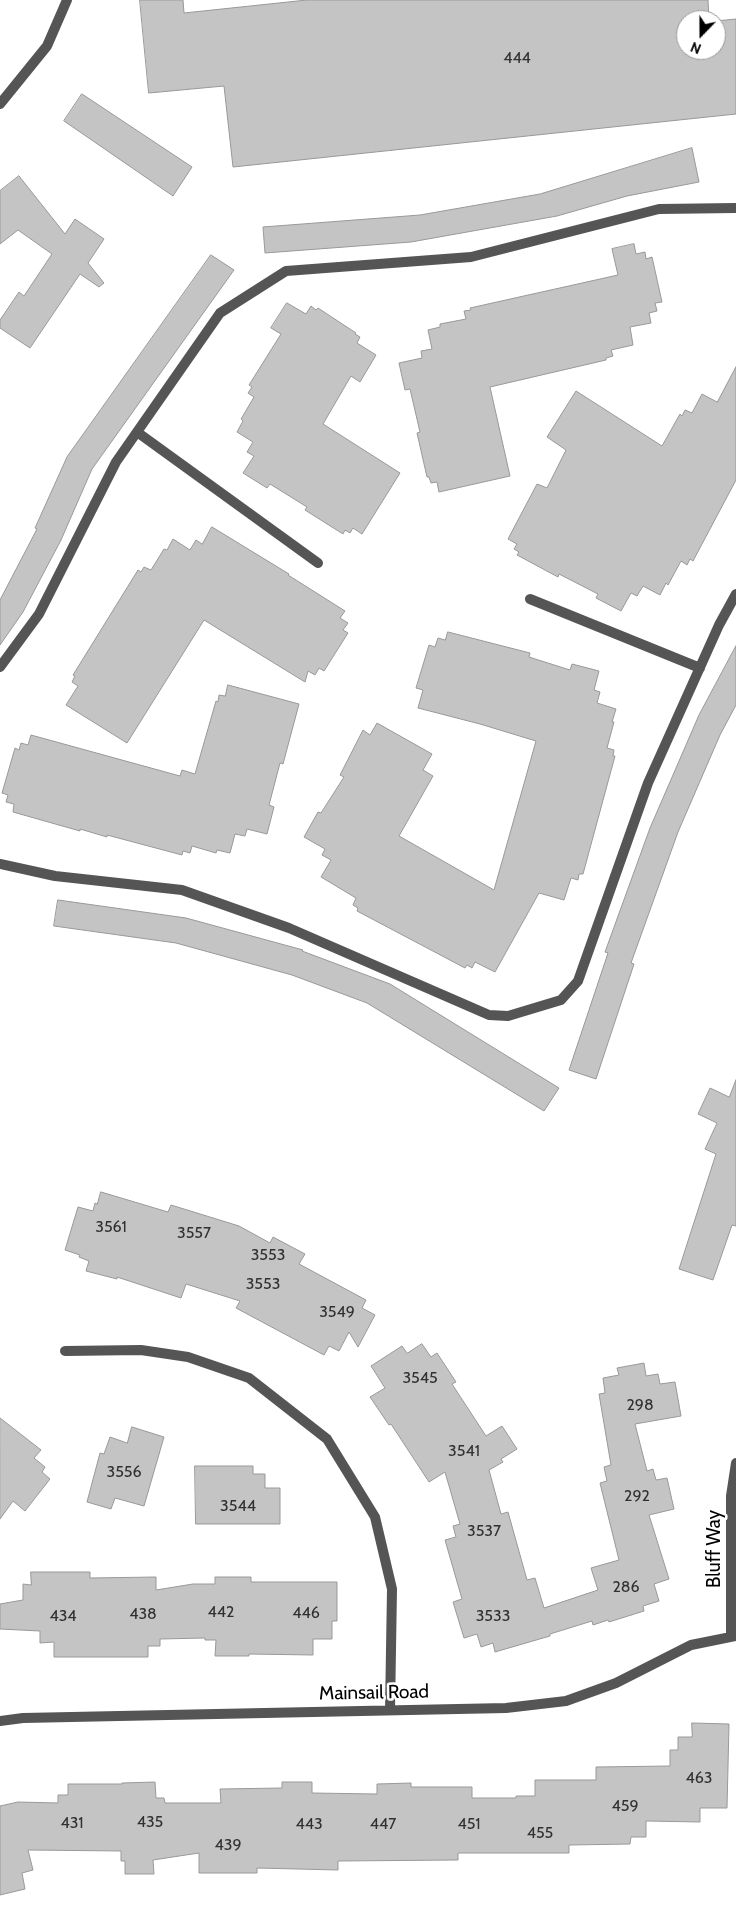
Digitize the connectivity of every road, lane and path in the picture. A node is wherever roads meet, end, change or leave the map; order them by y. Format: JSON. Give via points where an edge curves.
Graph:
{"nodes":[{"id":1,"x":67,"y":0,"type":"edge"},
{"id":2,"x":0,"y":104,"type":"edge"},
{"id":3,"x":736,"y":208,"type":"edge"},
{"id":4,"x":137,"y":432,"type":"junction"},
{"id":5,"x":318,"y":563,"type":"dead end"},
{"id":6,"x":736,"y":594,"type":"edge"},
{"id":7,"x":530,"y":599,"type":"dead end"},
{"id":8,"x":0,"y":667,"type":"edge"},
{"id":9,"x":700,"y":668,"type":"junction"},
{"id":10,"x":0,"y":864,"type":"edge"},
{"id":11,"x":65,"y":1351,"type":"dead end"},
{"id":12,"x":736,"y":1463,"type":"edge"},
{"id":13,"x":734,"y":1636,"type":"edge"},
{"id":14,"x":390,"y":1710,"type":"junction"},
{"id":15,"x":0,"y":1721,"type":"edge"}],
"edges":[{"from":1,"to":2,"type":"street","via":[[47,46]]},
{"from":3,"to":4,"type":"street","via":[[659,209],[471,257],[286,271],[220,313]]},
{"from":4,"to":5,"type":"street"},
{"from":4,"to":8,"type":"street","via":[[116,462],[38,614]]},
{"from":6,"to":9,"type":"street"},
{"from":7,"to":9,"type":"street"},
{"from":9,"to":10,"type":"street","via":[[648,783],[578,982],[561,1000],[508,1016],[489,1014],[289,928],[182,890],[55,876]]},
{"from":11,"to":14,"type":"street","via":[[151,1352],[188,1357],[249,1378],[327,1439],[375,1518],[392,1590]]},
{"from":12,"to":13,"type":"street","name":"Bluff Way","via":[[731,1496]]},
{"from":13,"to":14,"type":"street","name":"Mainsail Road","via":[[691,1645],[616,1683],[566,1701],[506,1708]]},
{"from":14,"to":15,"type":"street","name":"Mainsail Road"}]}
